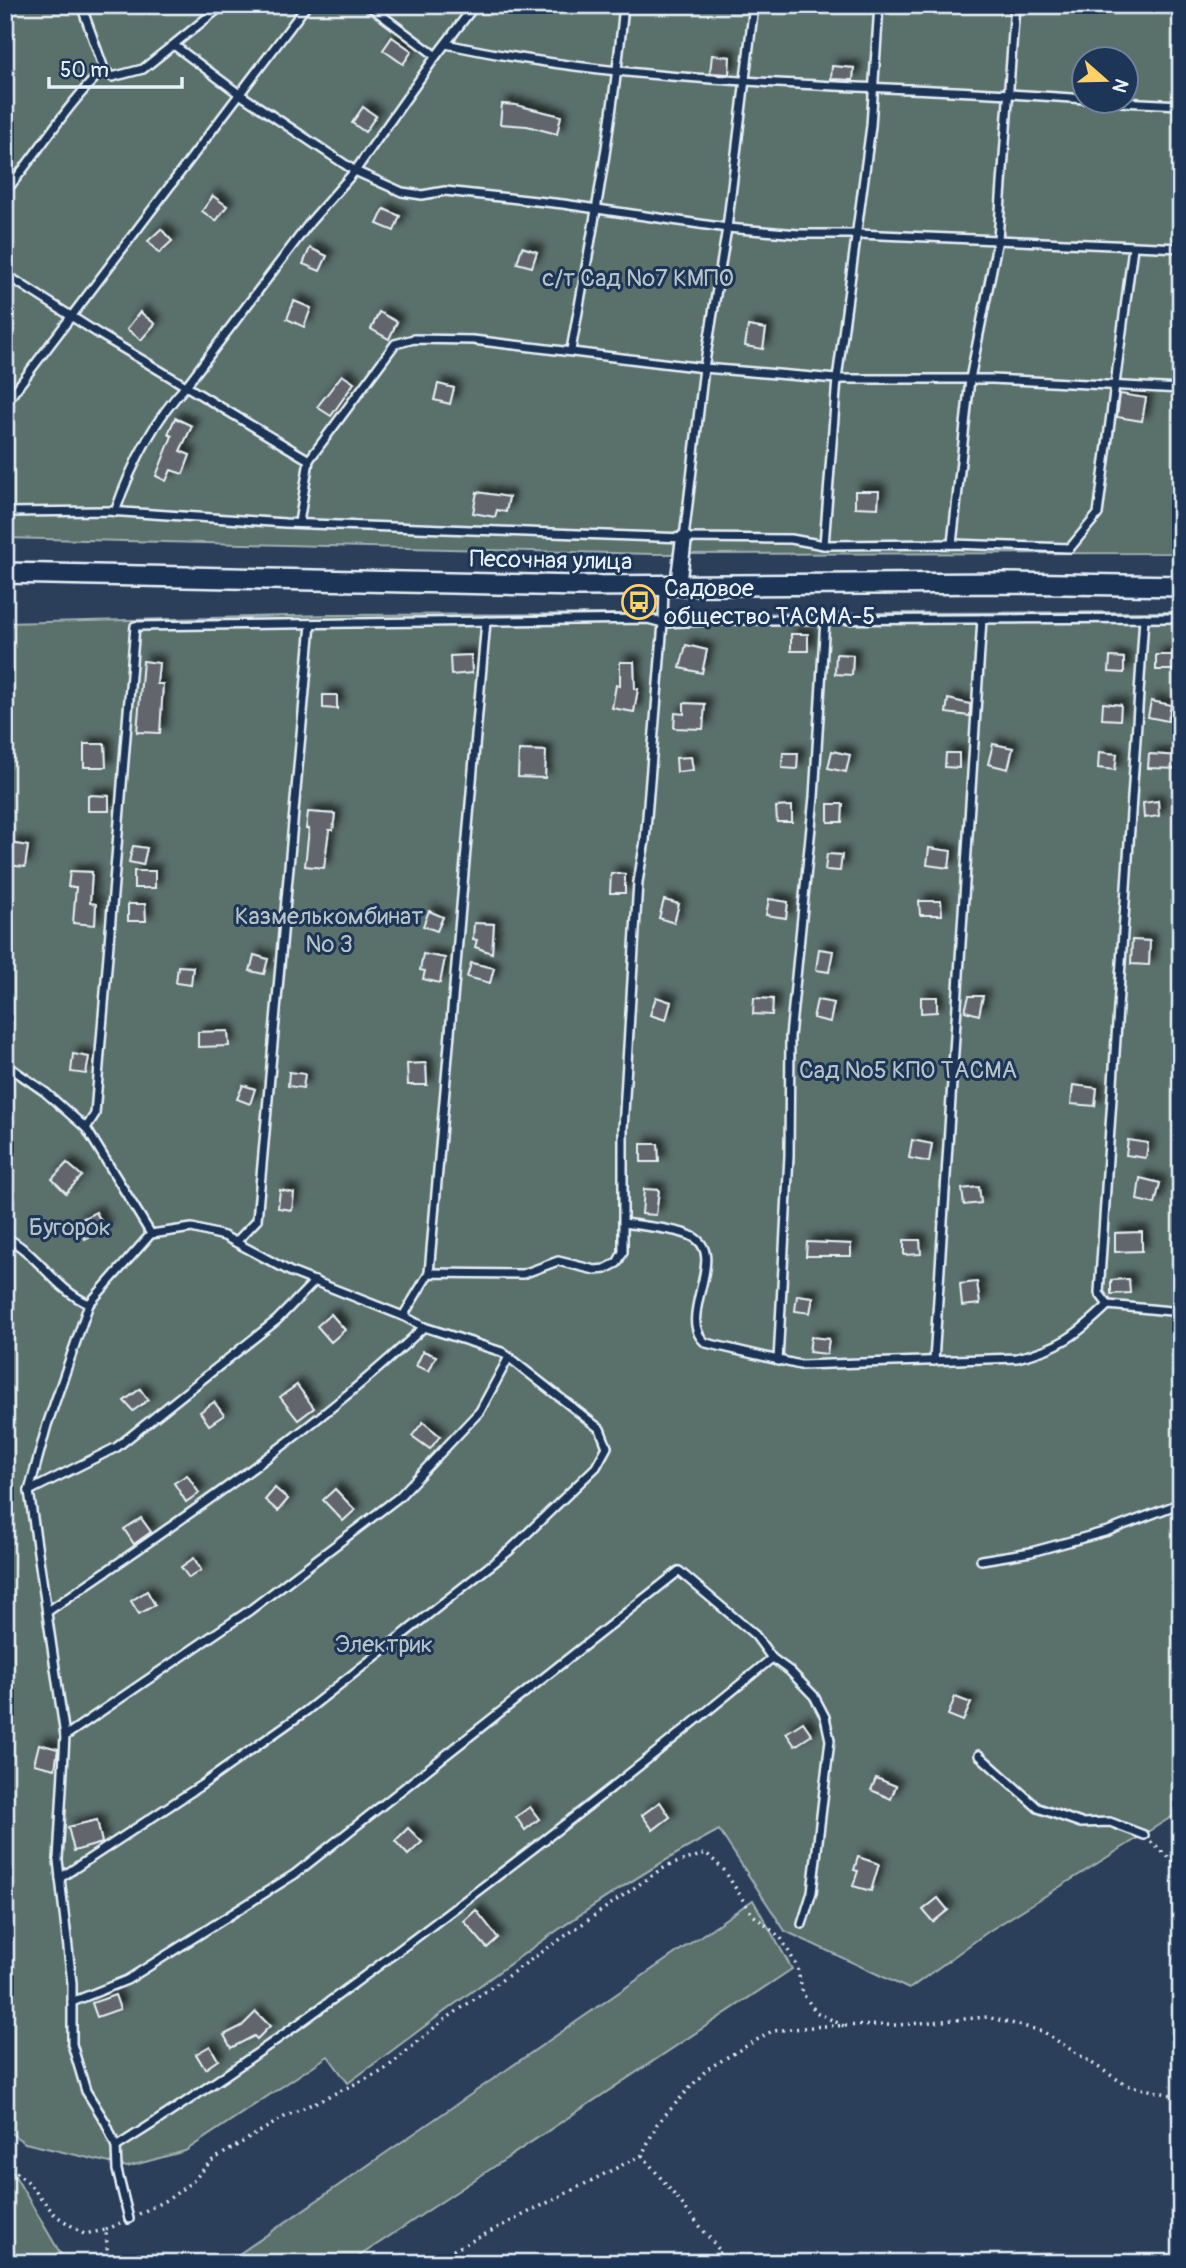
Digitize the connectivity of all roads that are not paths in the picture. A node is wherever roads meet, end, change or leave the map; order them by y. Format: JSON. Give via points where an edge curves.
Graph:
{"nodes":[{"id":1,"x":82,"y":5,"type":"edge"},
{"id":2,"x":223,"y":5,"type":"edge"},
{"id":3,"x":307,"y":5,"type":"edge"},
{"id":4,"x":368,"y":5,"type":"edge"},
{"id":5,"x":475,"y":5,"type":"edge"},
{"id":6,"x":624,"y":5,"type":"edge"},
{"id":7,"x":754,"y":5,"type":"edge"},
{"id":8,"x":879,"y":5,"type":"edge"},
{"id":9,"x":1015,"y":5,"type":"edge"},
{"id":10,"x":446,"y":44,"type":"junction"},
{"id":11,"x":175,"y":46,"type":"junction"},
{"id":12,"x":436,"y":56,"type":"junction"},
{"id":13,"x":104,"y":69,"type":"junction"},
{"id":14,"x":618,"y":71,"type":"junction"},
{"id":15,"x":744,"y":83,"type":"junction"},
{"id":16,"x":873,"y":89,"type":"junction"},
{"id":17,"x":238,"y":93,"type":"junction"},
{"id":18,"x":1008,"y":93,"type":"junction"},
{"id":19,"x":1070,"y":98,"type":"edge"},
{"id":20,"x":1140,"y":103,"type":"edge"},
{"id":21,"x":1181,"y":104,"type":"edge"},
{"id":22,"x":355,"y":171,"type":"junction"},
{"id":23,"x":5,"y":192,"type":"edge"},
{"id":24,"x":597,"y":210,"type":"junction"},
{"id":25,"x":727,"y":228,"type":"junction"},
{"id":26,"x":858,"y":234,"type":"junction"},
{"id":27,"x":998,"y":239,"type":"junction"},
{"id":28,"x":1133,"y":247,"type":"junction"},
{"id":29,"x":1181,"y":248,"type":"edge"},
{"id":30,"x":5,"y":274,"type":"edge"},
{"id":31,"x":71,"y":316,"type":"junction"},
{"id":32,"x":571,"y":350,"type":"junction"},
{"id":33,"x":704,"y":368,"type":"junction"},
{"id":34,"x":837,"y":379,"type":"junction"},
{"id":35,"x":970,"y":379,"type":"junction"},
{"id":36,"x":186,"y":386,"type":"junction"},
{"id":37,"x":1115,"y":386,"type":"junction"},
{"id":38,"x":1181,"y":389,"type":"edge"},
{"id":39,"x":5,"y":404,"type":"edge"},
{"id":40,"x":309,"y":460,"type":"junction"},
{"id":41,"x":5,"y":512,"type":"edge"},
{"id":42,"x":115,"y":512,"type":"junction"},
{"id":43,"x":299,"y":523,"type":"junction"},
{"id":44,"x":684,"y":538,"type":"junction"},
{"id":45,"x":952,"y":544,"type":"junction"},
{"id":46,"x":824,"y":545,"type":"junction"},
{"id":47,"x":5,"y":573,"type":"edge"},
{"id":48,"x":671,"y":585,"type":"junction"},
{"id":49,"x":1181,"y":586,"type":"edge"},
{"id":50,"x":1144,"y":618,"type":"junction"},
{"id":51,"x":1181,"y":618,"type":"edge"},
{"id":52,"x":982,"y":619,"type":"junction"},
{"id":53,"x":825,"y":620,"type":"junction"},
{"id":54,"x":486,"y":621,"type":"junction"},
{"id":55,"x":663,"y":623,"type":"junction"},
{"id":56,"x":311,"y":624,"type":"junction"},
{"id":57,"x":5,"y":1064,"type":"edge"},
{"id":58,"x":86,"y":1128,"type":"junction"},
{"id":59,"x":624,"y":1223,"type":"junction"},
{"id":60,"x":151,"y":1234,"type":"junction"},
{"id":61,"x":5,"y":1237,"type":"edge"},
{"id":62,"x":236,"y":1242,"type":"junction"},
{"id":63,"x":429,"y":1273,"type":"junction"},
{"id":64,"x":315,"y":1281,"type":"junction"},
{"id":65,"x":89,"y":1304,"type":"junction"},
{"id":66,"x":1108,"y":1305,"type":"junction"},
{"id":67,"x":1181,"y":1312,"type":"edge"},
{"id":68,"x":403,"y":1316,"type":"junction"},
{"id":69,"x":424,"y":1327,"type":"junction"},
{"id":70,"x":509,"y":1357,"type":"junction"},
{"id":71,"x":778,"y":1361,"type":"junction"},
{"id":72,"x":934,"y":1361,"type":"junction"},
{"id":73,"x":29,"y":1491,"type":"junction"},
{"id":74,"x":1181,"y":1503,"type":"edge"},
{"id":75,"x":981,"y":1560,"type":"dead end"},
{"id":76,"x":47,"y":1612,"type":"junction"},
{"id":77,"x":772,"y":1658,"type":"junction"},
{"id":78,"x":65,"y":1735,"type":"junction"},
{"id":79,"x":979,"y":1755,"type":"dead end"},
{"id":80,"x":1144,"y":1835,"type":"road end"},
{"id":81,"x":60,"y":1878,"type":"junction"},
{"id":82,"x":802,"y":1924,"type":"dead end"},
{"id":83,"x":72,"y":2002,"type":"junction"},
{"id":84,"x":116,"y":2147,"type":"junction"},
{"id":85,"x":129,"y":2219,"type":"road end"}],
"edges":[{"from":1,"to":13,"type":"lane"},
{"from":2,"to":11,"type":"lane"},
{"from":3,"to":17,"type":"lane"},
{"from":4,"to":12,"type":"lane"},
{"from":5,"to":10,"type":"lane"},
{"from":6,"to":14,"type":"lane"},
{"from":7,"to":15,"type":"lane"},
{"from":8,"to":16,"type":"lane"},
{"from":9,"to":18,"type":"lane"},
{"from":10,"to":12,"type":"lane"},
{"from":10,"to":14,"type":"lane","via":[[505,57]]},
{"from":11,"to":13,"type":"lane","via":[[143,69],[112,77]]},
{"from":11,"to":17,"type":"lane"},
{"from":12,"to":22,"type":"lane"},
{"from":13,"to":23,"type":"lane"},
{"from":14,"to":15,"type":"lane"},
{"from":14,"to":24,"type":"lane"},
{"from":15,"to":16,"type":"lane"},
{"from":15,"to":25,"type":"lane"},
{"from":16,"to":18,"type":"lane"},
{"from":16,"to":26,"type":"lane"},
{"from":17,"to":22,"type":"lane"},
{"from":17,"to":31,"type":"lane"},
{"from":18,"to":19,"type":"lane"},
{"from":18,"to":27,"type":"lane"},
{"from":20,"to":21,"type":"lane"},
{"from":22,"to":24,"type":"lane","via":[[402,192],[445,191]]},
{"from":22,"to":36,"type":"lane","via":[[311,221]]},
{"from":24,"to":25,"type":"lane"},
{"from":24,"to":32,"type":"lane"},
{"from":25,"to":26,"type":"lane"},
{"from":25,"to":33,"type":"lane"},
{"from":26,"to":27,"type":"lane"},
{"from":26,"to":34,"type":"lane"},
{"from":27,"to":28,"type":"lane"},
{"from":27,"to":35,"type":"lane"},
{"from":28,"to":29,"type":"lane"},
{"from":28,"to":37,"type":"lane"},
{"from":30,"to":31,"type":"lane"},
{"from":31,"to":36,"type":"lane"},
{"from":31,"to":39,"type":"lane"},
{"from":32,"to":33,"type":"lane"},
{"from":32,"to":40,"type":"lane","via":[[473,340],[414,339],[396,344]]},
{"from":33,"to":34,"type":"lane"},
{"from":33,"to":44,"type":"lane"},
{"from":34,"to":35,"type":"lane"},
{"from":34,"to":46,"type":"lane"},
{"from":35,"to":37,"type":"lane"},
{"from":35,"to":45,"type":"lane"},
{"from":36,"to":40,"type":"lane"},
{"from":36,"to":42,"type":"lane","via":[[167,407],[129,471]]},
{"from":37,"to":38,"type":"lane"},
{"from":37,"to":45,"type":"lane","via":[[1098,514],[1070,548]]},
{"from":40,"to":43,"type":"lane"},
{"from":41,"to":42,"type":"lane"},
{"from":42,"to":43,"type":"lane"},
{"from":43,"to":44,"type":"lane"},
{"from":44,"to":46,"type":"lane","via":[[791,539]]},
{"from":44,"to":48,"type":"street"},
{"from":45,"to":46,"type":"lane"},
{"from":47,"to":48,"type":"main road","name":"Песочная улица"},
{"from":48,"to":49,"type":"main road","name":"Песочная улица"},
{"from":48,"to":55,"type":"lane"},
{"from":50,"to":51,"type":"lane"},
{"from":50,"to":52,"type":"lane"},
{"from":50,"to":66,"type":"lane","via":[[1099,1293]]},
{"from":52,"to":53,"type":"lane"},
{"from":52,"to":72,"type":"lane"},
{"from":53,"to":55,"type":"lane"},
{"from":53,"to":71,"type":"lane","via":[[814,797],[790,1037]]},
{"from":54,"to":55,"type":"lane","via":[[648,619]]},
{"from":54,"to":56,"type":"lane"},
{"from":54,"to":63,"type":"lane"},
{"from":55,"to":59,"type":"lane","via":[[638,881],[623,1129]]},
{"from":56,"to":58,"type":"lane","via":[[135,626],[95,1114]]},
{"from":56,"to":62,"type":"lane","via":[[257,1220]]},
{"from":57,"to":58,"type":"lane"},
{"from":58,"to":60,"type":"lane"},
{"from":59,"to":63,"type":"lane","via":[[623,1252],[617,1263],[605,1269],[558,1261],[523,1274]]},
{"from":59,"to":71,"type":"lane","via":[[689,1235],[699,1241],[706,1251],[706,1264],[694,1325],[699,1338]]},
{"from":60,"to":62,"type":"lane","via":[[192,1228]]},
{"from":60,"to":65,"type":"lane"},
{"from":61,"to":65,"type":"lane","via":[[28,1252],[71,1296]]},
{"from":62,"to":64,"type":"lane"},
{"from":63,"to":68,"type":"lane"},
{"from":64,"to":68,"type":"lane"},
{"from":64,"to":73,"type":"lane","via":[[277,1320],[117,1447]]},
{"from":65,"to":73,"type":"lane"},
{"from":66,"to":67,"type":"lane"},
{"from":66,"to":72,"type":"lane","via":[[1080,1332],[1047,1352],[1017,1359]]},
{"from":68,"to":69,"type":"lane"},
{"from":69,"to":70,"type":"lane"},
{"from":69,"to":76,"type":"lane","via":[[388,1362],[259,1466]]},
{"from":70,"to":78,"type":"lane","via":[[480,1411],[399,1497],[250,1610]]},
{"from":70,"to":81,"type":"lane","via":[[600,1429],[607,1447],[596,1467],[510,1550],[306,1711]]},
{"from":71,"to":72,"type":"lane","via":[[800,1365]]},
{"from":73,"to":76,"type":"lane"},
{"from":74,"to":75,"type":"lane","via":[[1108,1531]]},
{"from":76,"to":78,"type":"lane"},
{"from":77,"to":82,"type":"lane","via":[[814,1696],[830,1740],[812,1892]]},
{"from":77,"to":83,"type":"lane","via":[[755,1635],[679,1571],[295,1874],[127,1980]]},
{"from":77,"to":84,"type":"lane","via":[[662,1749],[368,1975]]},
{"from":78,"to":81,"type":"lane"},
{"from":79,"to":80,"type":"lane","via":[[1038,1808],[1081,1823],[1110,1822]]},
{"from":81,"to":83,"type":"lane"},
{"from":83,"to":84,"type":"lane","via":[[72,2044],[86,2091]]},
{"from":84,"to":85,"type":"lane"}]}
